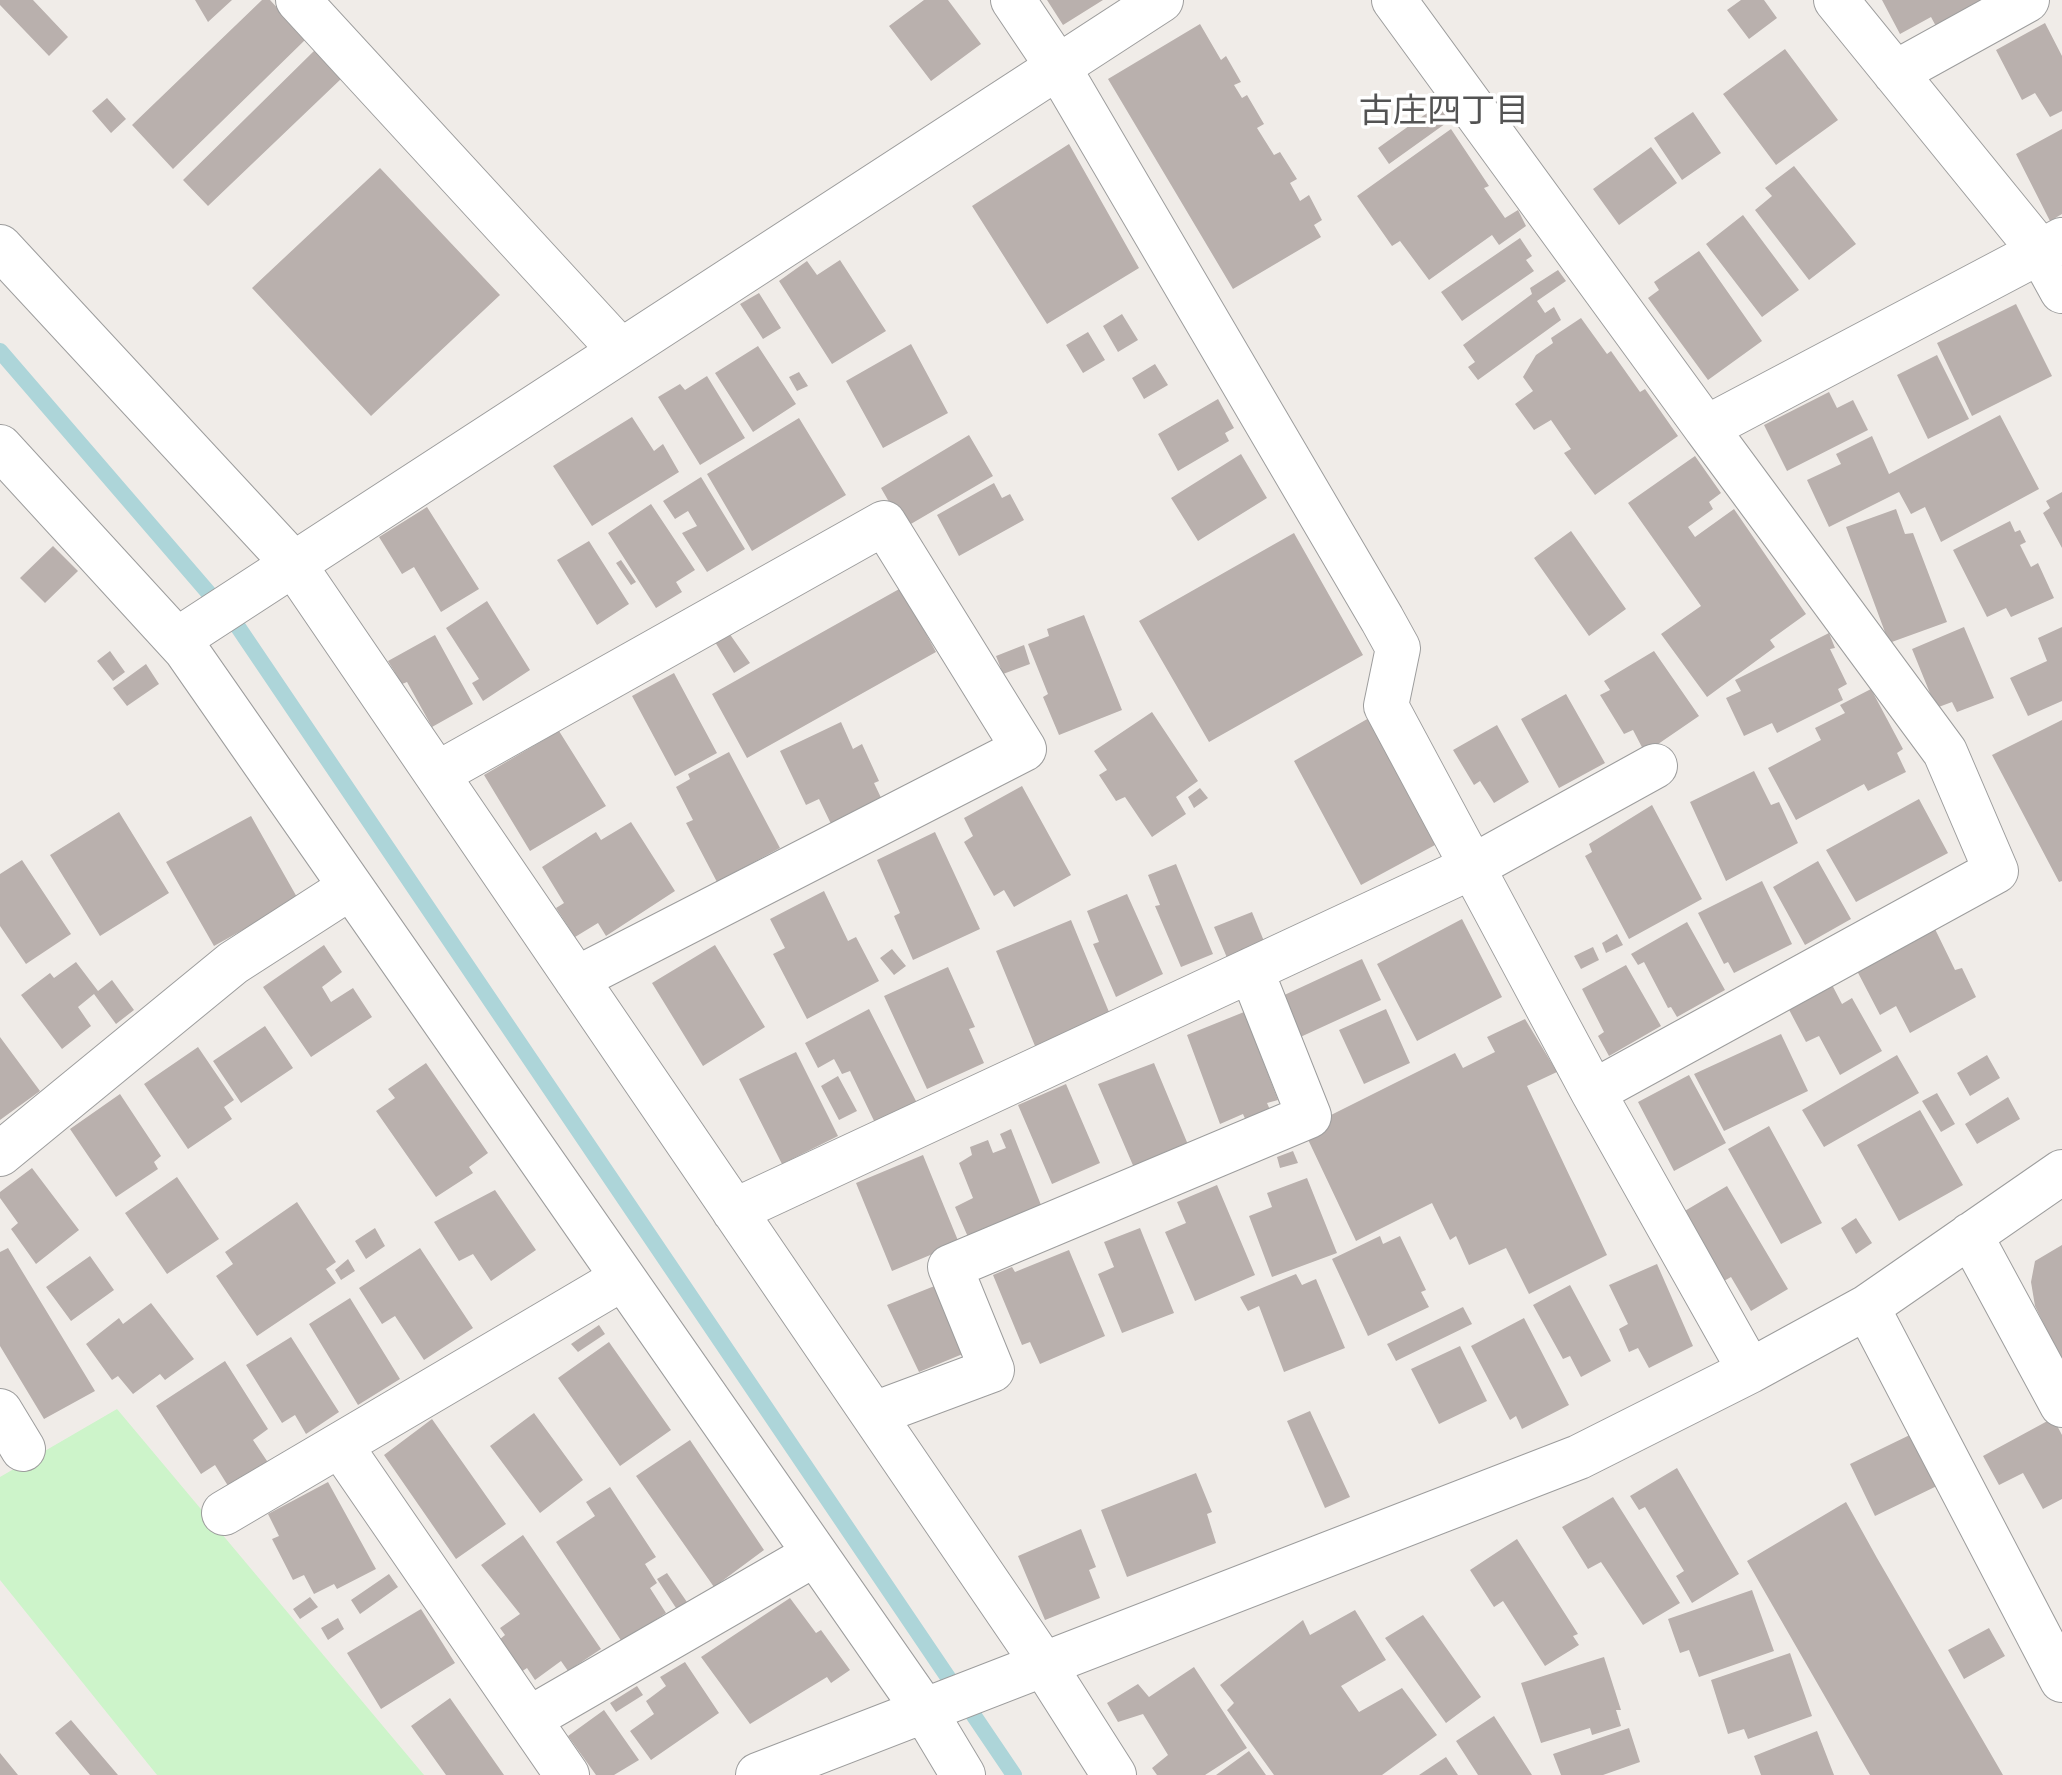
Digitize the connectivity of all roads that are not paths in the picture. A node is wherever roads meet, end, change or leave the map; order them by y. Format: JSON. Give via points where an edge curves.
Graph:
{"nodes":[{"id":1,"x":298,"y":0,"type":"edge"},
{"id":2,"x":1013,"y":0,"type":"edge"},
{"id":3,"x":1161,"y":0,"type":"edge"},
{"id":4,"x":1394,"y":0,"type":"edge"},
{"id":5,"x":1836,"y":0,"type":"edge"},
{"id":6,"x":2027,"y":0,"type":"edge"},
{"id":7,"x":1058,"y":67,"type":"junction"},
{"id":8,"x":1895,"y":73,"type":"junction"},
{"id":9,"x":2051,"y":245,"type":"edge"},
{"id":10,"x":0,"y":247,"type":"edge"},
{"id":11,"x":2062,"y":291,"type":"edge"},
{"id":12,"x":620,"y":350,"type":"junction"},
{"id":13,"x":1706,"y":428,"type":"junction"},
{"id":14,"x":0,"y":447,"type":"edge"},
{"id":15,"x":292,"y":562,"type":"junction"},
{"id":16,"x":177,"y":640,"type":"junction"},
{"id":17,"x":1655,"y":766,"type":"dead end"},
{"id":18,"x":437,"y":774,"type":"junction"},
{"id":19,"x":1472,"y":867,"type":"junction"},
{"id":20,"x":351,"y":887,"type":"junction"},
{"id":21,"x":1251,"y":970,"type":"junction"},
{"id":22,"x":576,"y":979,"type":"junction"},
{"id":23,"x":1593,"y":1092,"type":"junction"},
{"id":24,"x":0,"y":1154,"type":"edge"},
{"id":25,"x":2062,"y":1172,"type":"edge"},
{"id":26,"x":734,"y":1211,"type":"junction"},
{"id":27,"x":1970,"y":1235,"type":"junction"},
{"id":28,"x":623,"y":1278,"type":"junction"},
{"id":29,"x":1867,"y":1307,"type":"junction"},
{"id":30,"x":1750,"y":1371,"type":"junction"},
{"id":31,"x":2062,"y":1405,"type":"edge"},
{"id":32,"x":0,"y":1411,"type":"edge"},
{"id":33,"x":874,"y":1414,"type":"junction"},
{"id":34,"x":340,"y":1445,"type":"junction"},
{"id":35,"x":23,"y":1449,"type":"dead end"},
{"id":36,"x":224,"y":1513,"type":"dead end"},
{"id":37,"x":815,"y":1554,"type":"junction"},
{"id":38,"x":1044,"y":1665,"type":"junction"},
{"id":39,"x":2062,"y":1680,"type":"edge"},
{"id":40,"x":924,"y":1710,"type":"junction"},
{"id":41,"x":529,"y":1719,"type":"junction"},
{"id":42,"x":567,"y":1775,"type":"edge"},
{"id":43,"x":758,"y":1775,"type":"edge"},
{"id":44,"x":963,"y":1775,"type":"edge"},
{"id":45,"x":1114,"y":1775,"type":"edge"}],
"edges":[{"from":1,"to":12,"type":"street"},
{"from":2,"to":7,"type":"street"},
{"from":3,"to":7,"type":"street"},
{"from":4,"to":13,"type":"street"},
{"from":5,"to":8,"type":"street"},
{"from":6,"to":8,"type":"street"},
{"from":7,"to":12,"type":"street"},
{"from":7,"to":19,"type":"street","via":[[1398,648],[1386,706]]},
{"from":8,"to":9,"type":"street"},
{"from":9,"to":11,"type":"street"},
{"from":9,"to":13,"type":"street"},
{"from":10,"to":15,"type":"street"},
{"from":12,"to":15,"type":"street"},
{"from":13,"to":23,"type":"street","via":[[1945,752],[1996,871]]},
{"from":14,"to":16,"type":"street"},
{"from":15,"to":16,"type":"street"},
{"from":15,"to":18,"type":"street"},
{"from":16,"to":20,"type":"street"},
{"from":17,"to":19,"type":"street"},
{"from":18,"to":22,"type":"street"},
{"from":18,"to":22,"type":"street","via":[[884,523],[1024,749]]},
{"from":19,"to":21,"type":"street"},
{"from":19,"to":23,"type":"street"},
{"from":20,"to":24,"type":"street","via":[[233,963]]},
{"from":20,"to":28,"type":"street"},
{"from":21,"to":26,"type":"street"},
{"from":21,"to":33,"type":"street","via":[[1309,1116],[950,1267],[992,1370]]},
{"from":22,"to":26,"type":"street"},
{"from":23,"to":30,"type":"street"},
{"from":25,"to":27,"type":"street"},
{"from":26,"to":33,"type":"street"},
{"from":27,"to":29,"type":"street"},
{"from":27,"to":31,"type":"street"},
{"from":28,"to":34,"type":"street"},
{"from":28,"to":37,"type":"street"},
{"from":29,"to":30,"type":"street"},
{"from":29,"to":39,"type":"street"},
{"from":30,"to":38,"type":"street","via":[[1579,1457]]},
{"from":32,"to":35,"type":"street"},
{"from":33,"to":38,"type":"street"},
{"from":34,"to":36,"type":"street"},
{"from":34,"to":41,"type":"street"},
{"from":37,"to":40,"type":"street"},
{"from":37,"to":41,"type":"street"},
{"from":38,"to":40,"type":"street"},
{"from":38,"to":45,"type":"street"},
{"from":40,"to":43,"type":"street"},
{"from":40,"to":44,"type":"street"},
{"from":41,"to":42,"type":"street"}]}
